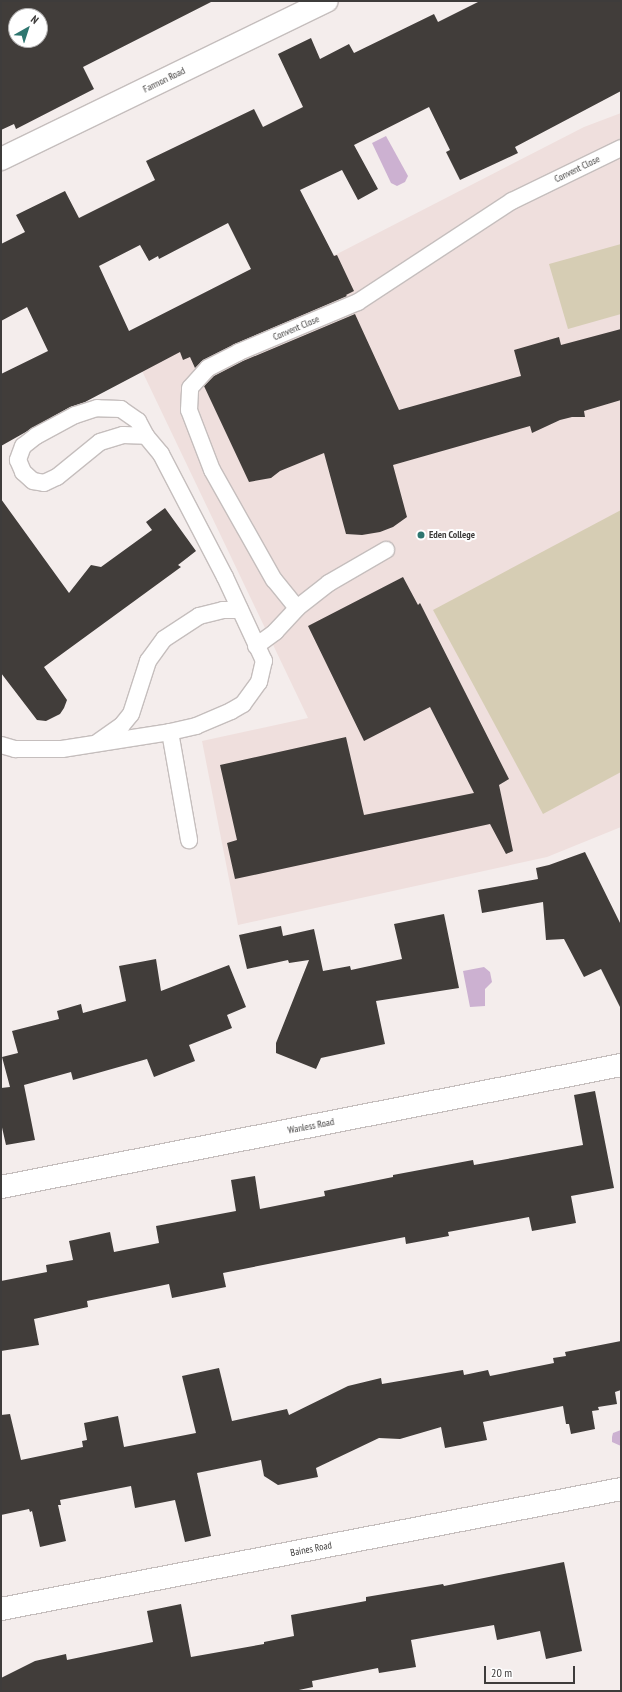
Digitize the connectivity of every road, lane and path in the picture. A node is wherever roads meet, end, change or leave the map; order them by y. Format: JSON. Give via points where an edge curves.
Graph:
{"nodes":[{"id":1,"x":327,"y":1,"type":"edge"},
{"id":2,"x":621,"y":148,"type":"edge"},
{"id":3,"x":1,"y":159,"type":"edge"},
{"id":4,"x":146,"y":436,"type":"junction"},
{"id":5,"x":386,"y":550,"type":"dead end"},
{"id":6,"x":297,"y":608,"type":"junction"},
{"id":7,"x":240,"y":610,"type":"junction"},
{"id":8,"x":256,"y":646,"type":"junction"},
{"id":9,"x":170,"y":732,"type":"junction"},
{"id":10,"x":95,"y":744,"type":"junction"},
{"id":11,"x":1,"y":745,"type":"edge"},
{"id":12,"x":189,"y":840,"type":"dead end"},
{"id":13,"x":621,"y":1065,"type":"edge"},
{"id":14,"x":1,"y":1187,"type":"edge"},
{"id":15,"x":621,"y":1489,"type":"edge"},
{"id":16,"x":1,"y":1609,"type":"edge"}],
"edges":[{"from":1,"to":3,"type":"street","name":"Farmon Road"},
{"from":2,"to":6,"type":"lane","name":"Convent Close","via":[[512,201],[358,302],[239,352],[208,368],[190,388],[189,410],[212,470],[274,580]]},
{"from":4,"to":4,"type":"lane","via":[[123,435],[100,442],[62,473],[44,483],[33,481],[23,472],[18,460],[23,446],[36,436],[75,415],[97,408],[121,409],[138,421]]},
{"from":4,"to":7,"type":"lane","via":[[161,454]]},
{"from":5,"to":6,"type":"lane","via":[[329,583]]},
{"from":6,"to":8,"type":"lane","via":[[275,632]]},
{"from":7,"to":8,"type":"lane"},
{"from":7,"to":10,"type":"lane","via":[[224,610],[199,616],[164,639],[148,661],[131,714],[122,725]]},
{"from":8,"to":9,"type":"lane","via":[[264,661],[259,682],[243,704],[196,726]]},
{"from":9,"to":10,"type":"lane"},
{"from":9,"to":12,"type":"lane"},
{"from":10,"to":11,"type":"lane","via":[[62,749],[15,749]]},
{"from":13,"to":14,"type":"street","name":"Wanless Road"},
{"from":15,"to":16,"type":"street","name":"Baines Road"}]}
